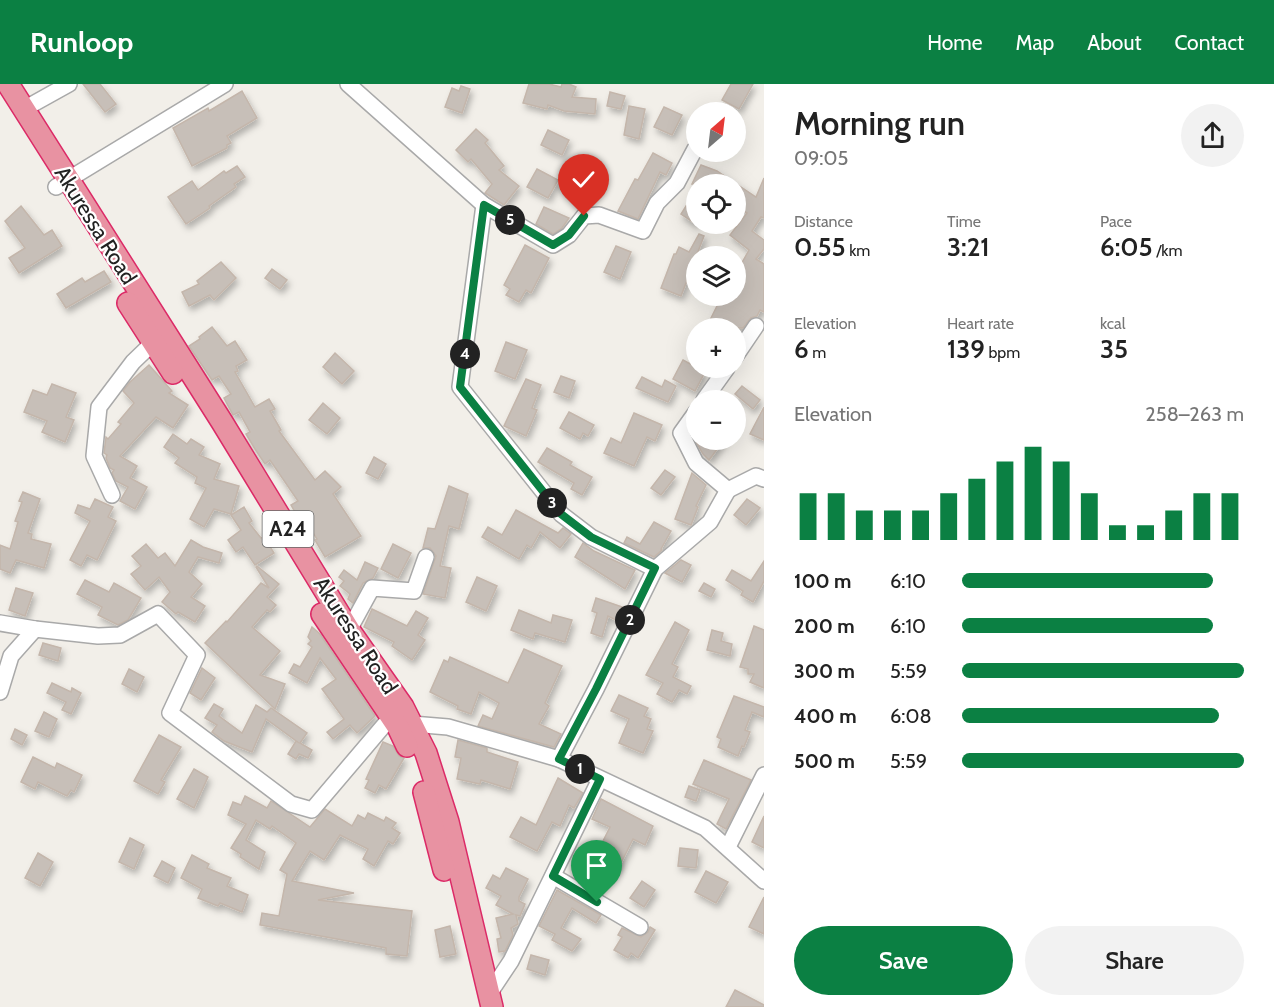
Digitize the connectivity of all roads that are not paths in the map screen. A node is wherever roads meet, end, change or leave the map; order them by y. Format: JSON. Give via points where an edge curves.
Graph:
{"nodes":[{"id":1,"x":8,"y":84,"type":"edge"},
{"id":2,"x":69,"y":84,"type":"edge"},
{"id":3,"x":225,"y":84,"type":"edge"},
{"id":4,"x":348,"y":84,"type":"edge"},
{"id":5,"x":0,"y":98,"type":"edge"},
{"id":6,"x":24,"y":109,"type":"junction"},
{"id":7,"x":688,"y":162,"type":"edge"},
{"id":8,"x":62,"y":184,"type":"junction"},
{"id":9,"x":484,"y":205,"type":"junction"},
{"id":10,"x":756,"y":327,"type":"dead end"},
{"id":11,"x":158,"y":337,"type":"junction"},
{"id":12,"x":746,"y":341,"type":"edge"},
{"id":13,"x":686,"y":426,"type":"edge"},
{"id":14,"x":686,"y":443,"type":"edge"},
{"id":15,"x":690,"y":450,"type":"edge"},
{"id":16,"x":764,"y":479,"type":"edge"},
{"id":17,"x":728,"y":490,"type":"junction"},
{"id":18,"x":112,"y":495,"type":"dead end"},
{"id":19,"x":426,"y":557,"type":"dead end"},
{"id":20,"x":655,"y":568,"type":"junction"},
{"id":21,"x":0,"y":623,"type":"edge"},
{"id":22,"x":35,"y":629,"type":"junction"},
{"id":23,"x":349,"y":630,"type":"junction"},
{"id":24,"x":0,"y":692,"type":"edge"},
{"id":25,"x":400,"y":723,"type":"junction"},
{"id":26,"x":559,"y":759,"type":"junction"},
{"id":27,"x":764,"y":776,"type":"edge"},
{"id":28,"x":600,"y":779,"type":"junction"},
{"id":29,"x":728,"y":847,"type":"junction"},
{"id":30,"x":553,"y":876,"type":"junction"},
{"id":31,"x":764,"y":881,"type":"edge"},
{"id":32,"x":640,"y":927,"type":"dead end"},
{"id":33,"x":487,"y":1003,"type":"edge"}],
"edges":[{"from":1,"to":6,"type":"highway","name":"Akuressa Road","number":"A24"},
{"from":2,"to":6,"type":"street"},
{"from":3,"to":8,"type":"street"},
{"from":4,"to":9,"type":"street"},
{"from":5,"to":8,"type":"highway","name":"Akuressa Road","number":"A24"},
{"from":6,"to":8,"type":"highway","name":"Akuressa Road","number":"A24"},
{"from":7,"to":9,"type":"street","via":[[677,183],[657,203],[643,231],[599,215],[584,216],[569,235],[553,245]]},
{"from":8,"to":11,"type":"highway","name":"Akuressa Road","number":"A24"},
{"from":9,"to":20,"type":"street","via":[[460,387],[561,514],[591,537]]},
{"from":10,"to":12,"type":"street"},
{"from":11,"to":18,"type":"street","via":[[133,362],[99,407],[94,456]]},
{"from":11,"to":23,"type":"highway","name":"Akuressa Road","number":"A24","via":[[222,422]]},
{"from":11,"to":25,"type":"highway","name":"Akuressa Road","number":"A24","via":[[338,640]]},
{"from":13,"to":14,"type":"street","via":[[681,433]]},
{"from":15,"to":17,"type":"street","via":[[696,463]]},
{"from":16,"to":17,"type":"street","via":[[756,476]]},
{"from":17,"to":20,"type":"street","via":[[710,522]]},
{"from":19,"to":23,"type":"street","via":[[414,591],[372,588]]},
{"from":20,"to":26,"type":"street"},
{"from":21,"to":22,"type":"street"},
{"from":22,"to":24,"type":"street","via":[[11,656]]},
{"from":22,"to":25,"type":"street","via":[[120,635],[158,614],[197,655],[170,713],[291,804],[312,810]]},
{"from":23,"to":25,"type":"highway","name":"Akuressa Road","number":"A24","via":[[391,688]]},
{"from":25,"to":26,"type":"street","via":[[448,727]]},
{"from":25,"to":33,"type":"highway","name":"Akuressa Road","number":"A24","via":[[422,783]]},
{"from":26,"to":28,"type":"street"},
{"from":27,"to":29,"type":"street"},
{"from":28,"to":29,"type":"street","via":[[705,828]]},
{"from":28,"to":30,"type":"street"},
{"from":29,"to":31,"type":"street"},
{"from":30,"to":32,"type":"street"},
{"from":30,"to":33,"type":"street"}]}
